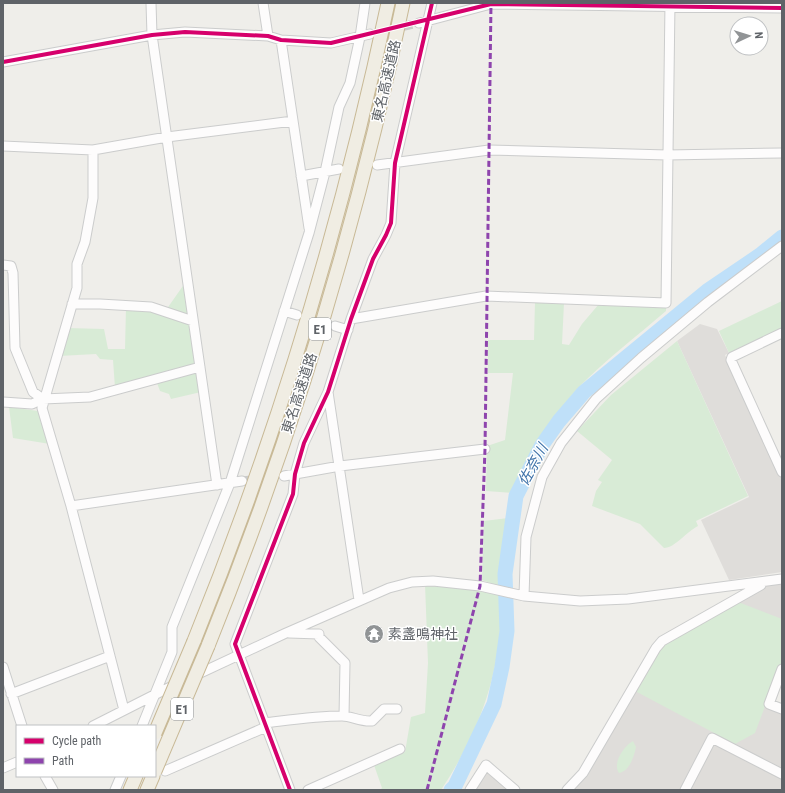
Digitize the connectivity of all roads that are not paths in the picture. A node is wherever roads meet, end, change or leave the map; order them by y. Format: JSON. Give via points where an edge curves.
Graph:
{"nodes":[{"id":1,"x":151,"y":3,"type":"edge"},
{"id":2,"x":263,"y":3,"type":"edge"},
{"id":3,"x":365,"y":3,"type":"edge"},
{"id":4,"x":388,"y":3,"type":"edge"},
{"id":5,"x":403,"y":3,"type":"edge"},
{"id":6,"x":432,"y":3,"type":"edge"},
{"id":7,"x":670,"y":5,"type":"edge"},
{"id":8,"x":782,"y":8,"type":"edge"},
{"id":9,"x":430,"y":19,"type":"junction"},
{"id":10,"x":418,"y":23,"type":"tunnel mouth"},
{"id":11,"x":370,"y":34,"type":"tunnel mouth"},
{"id":12,"x":152,"y":36,"type":"junction"},
{"id":13,"x":268,"y":36,"type":"junction"},
{"id":14,"x":360,"y":36,"type":"junction"},
{"id":15,"x":281,"y":40,"type":"junction"},
{"id":16,"x":3,"y":62,"type":"edge"},
{"id":17,"x":293,"y":121,"type":"junction"},
{"id":18,"x":167,"y":137,"type":"junction"},
{"id":19,"x":3,"y":146,"type":"edge"},
{"id":20,"x":93,"y":150,"type":"junction"},
{"id":21,"x":782,"y":153,"type":"edge"},
{"id":22,"x":667,"y":155,"type":"junction"},
{"id":23,"x":395,"y":163,"type":"junction"},
{"id":24,"x":378,"y":164,"type":"dead end"},
{"id":25,"x":339,"y":169,"type":"dead end"},
{"id":26,"x":325,"y":172,"type":"junction"},
{"id":27,"x":301,"y":176,"type":"junction"},
{"id":28,"x":309,"y":233,"type":"junction"},
{"id":29,"x":782,"y":246,"type":"edge"},
{"id":30,"x":3,"y":265,"type":"edge"},
{"id":31,"x":72,"y":304,"type":"junction"},
{"id":32,"x":284,"y":311,"type":"junction"},
{"id":33,"x":297,"y":315,"type":"dead end"},
{"id":34,"x":351,"y":319,"type":"junction"},
{"id":35,"x":193,"y":320,"type":"junction"},
{"id":36,"x":335,"y":326,"type":"dead end"},
{"id":37,"x":348,"y":330,"type":"junction"},
{"id":38,"x":782,"y":333,"type":"edge"},
{"id":39,"x":200,"y":367,"type":"junction"},
{"id":40,"x":328,"y":392,"type":"junction"},
{"id":41,"x":43,"y":400,"type":"junction"},
{"id":42,"x":3,"y":402,"type":"edge"},
{"id":43,"x":485,"y":450,"type":"dead end"},
{"id":44,"x":340,"y":466,"type":"junction"},
{"id":45,"x":782,"y":472,"type":"edge"},
{"id":46,"x":295,"y":474,"type":"junction"},
{"id":47,"x":284,"y":476,"type":"tunnel mouth"},
{"id":48,"x":242,"y":480,"type":"tunnel mouth"},
{"id":49,"x":230,"y":483,"type":"junction"},
{"id":50,"x":217,"y":485,"type":"junction"},
{"id":51,"x":71,"y":506,"type":"junction"},
{"id":52,"x":782,"y":579,"type":"edge"},
{"id":53,"x":766,"y":582,"type":"junction"},
{"id":54,"x":524,"y":596,"type":"junction"},
{"id":55,"x":359,"y":600,"type":"junction"},
{"id":56,"x":286,"y":633,"type":"junction"},
{"id":57,"x":240,"y":654,"type":"junction"},
{"id":58,"x":110,"y":656,"type":"junction"},
{"id":59,"x":3,"y":668,"type":"edge"},
{"id":60,"x":782,"y":669,"type":"edge"},
{"id":61,"x":11,"y":694,"type":"junction"},
{"id":62,"x":155,"y":694,"type":"junction"},
{"id":63,"x":397,"y":709,"type":"dead end"},
{"id":64,"x":782,"y":709,"type":"edge"},
{"id":65,"x":124,"y":710,"type":"junction"},
{"id":66,"x":344,"y":716,"type":"junction"},
{"id":67,"x":22,"y":725,"type":"edge"},
{"id":68,"x":95,"y":725,"type":"edge"},
{"id":69,"x":142,"y":725,"type":"edge"},
{"id":70,"x":265,"y":725,"type":"junction"},
{"id":71,"x":156,"y":731,"type":"edge"},
{"id":72,"x":400,"y":749,"type":"dead end"},
{"id":73,"x":16,"y":762,"type":"edge"},
{"id":74,"x":3,"y":768,"type":"edge"},
{"id":75,"x":160,"y":771,"type":"edge"},
{"id":76,"x":782,"y":774,"type":"edge"},
{"id":77,"x":46,"y":777,"type":"edge"},
{"id":78,"x":121,"y":777,"type":"edge"},
{"id":79,"x":136,"y":777,"type":"edge"},
{"id":80,"x":152,"y":777,"type":"edge"},
{"id":81,"x":53,"y":790,"type":"edge"},
{"id":82,"x":115,"y":790,"type":"edge"},
{"id":83,"x":130,"y":790,"type":"edge"},
{"id":84,"x":146,"y":790,"type":"edge"},
{"id":85,"x":290,"y":790,"type":"edge"},
{"id":86,"x":308,"y":790,"type":"edge"},
{"id":87,"x":470,"y":790,"type":"edge"},
{"id":88,"x":515,"y":790,"type":"edge"},
{"id":89,"x":567,"y":790,"type":"edge"},
{"id":90,"x":685,"y":790,"type":"edge"}],
"edges":[{"from":1,"to":12,"type":"street"},
{"from":2,"to":13,"type":"street"},
{"from":3,"to":14,"type":"street"},
{"from":4,"to":71,"type":"highway","name":"東名高速道路","number":"E1","bridge":true,"via":[[347,181],[312,306],[245,508],[194,641]]},
{"from":5,"to":75,"type":"highway","name":"東名高速道路","number":"E1","bridge":true,"via":[[364,177],[326,311],[259,513]]},
{"from":6,"to":9,"type":"street"},
{"from":7,"to":8,"type":"street"},
{"from":7,"to":9,"type":"street","via":[[491,4]]},
{"from":7,"to":22,"type":"street"},
{"from":9,"to":10,"type":"street"},
{"from":9,"to":23,"type":"street"},
{"from":11,"to":14,"type":"street"},
{"from":12,"to":13,"type":"street","via":[[185,32]]},
{"from":12,"to":16,"type":"street"},
{"from":12,"to":18,"type":"street"},
{"from":13,"to":15,"type":"street"},
{"from":14,"to":15,"type":"street","via":[[331,43]]},
{"from":14,"to":26,"type":"street","via":[[350,82],[339,107]]},
{"from":15,"to":17,"type":"street"},
{"from":17,"to":18,"type":"street"},
{"from":17,"to":27,"type":"street"},
{"from":18,"to":20,"type":"street"},
{"from":18,"to":35,"type":"street"},
{"from":19,"to":20,"type":"street"},
{"from":20,"to":31,"type":"street","via":[[93,198],[85,242],[77,264],[77,288]]},
{"from":21,"to":22,"type":"street"},
{"from":22,"to":23,"type":"street","via":[[489,150]]},
{"from":22,"to":34,"type":"street","via":[[666,303],[486,296]]},
{"from":23,"to":24,"type":"street"},
{"from":23,"to":34,"type":"street","via":[[391,223]]},
{"from":25,"to":26,"type":"street"},
{"from":26,"to":27,"type":"street"},
{"from":26,"to":28,"type":"street"},
{"from":27,"to":28,"type":"street"},
{"from":28,"to":32,"type":"street"},
{"from":29,"to":54,"type":"street","via":[[708,302],[641,358],[596,399],[561,443],[542,477],[526,537]]},
{"from":30,"to":41,"type":"street","via":[[11,266],[13,273],[15,348],[33,392]]},
{"from":31,"to":35,"type":"street","via":[[151,307]]},
{"from":31,"to":41,"type":"street"},
{"from":32,"to":33,"type":"street"},
{"from":32,"to":49,"type":"street"},
{"from":34,"to":37,"type":"street"},
{"from":35,"to":39,"type":"street"},
{"from":36,"to":37,"type":"street"},
{"from":37,"to":40,"type":"street"},
{"from":38,"to":45,"type":"street","via":[[732,357],[731,360]]},
{"from":39,"to":41,"type":"street","via":[[90,397]]},
{"from":39,"to":50,"type":"street"},
{"from":40,"to":44,"type":"street"},
{"from":40,"to":46,"type":"street","via":[[304,443]]},
{"from":41,"to":42,"type":"street","via":[[32,404]]},
{"from":41,"to":51,"type":"street","via":[[42,408]]},
{"from":43,"to":44,"type":"street"},
{"from":44,"to":46,"type":"street"},
{"from":44,"to":55,"type":"street"},
{"from":46,"to":47,"type":"street"},
{"from":46,"to":57,"type":"street","via":[[293,494],[235,644]]},
{"from":48,"to":49,"type":"street"},
{"from":49,"to":50,"type":"street"},
{"from":49,"to":62,"type":"street","via":[[172,627],[172,652]]},
{"from":50,"to":51,"type":"street"},
{"from":51,"to":58,"type":"street"},
{"from":52,"to":53,"type":"street"},
{"from":53,"to":54,"type":"street","via":[[628,599],[580,601]]},
{"from":53,"to":89,"type":"street","via":[[662,641],[583,773]]},
{"from":54,"to":55,"type":"street","via":[[480,586],[433,581],[412,582]]},
{"from":55,"to":56,"type":"street"},
{"from":56,"to":57,"type":"street"},
{"from":56,"to":66,"type":"street","via":[[319,634],[319,637],[345,663]]},
{"from":57,"to":62,"type":"street"},
{"from":57,"to":70,"type":"street"},
{"from":58,"to":61,"type":"street"},
{"from":58,"to":65,"type":"street"},
{"from":59,"to":61,"type":"street"},
{"from":60,"to":64,"type":"street","via":[[769,704]]},
{"from":61,"to":67,"type":"street"},
{"from":62,"to":65,"type":"street"},
{"from":62,"to":69,"type":"street"},
{"from":63,"to":66,"type":"street","via":[[384,709],[372,721]]},
{"from":65,"to":68,"type":"street"},
{"from":66,"to":70,"type":"street","via":[[307,718]]},
{"from":70,"to":75,"type":"street"},
{"from":70,"to":85,"type":"street"},
{"from":72,"to":86,"type":"street"},
{"from":73,"to":74,"type":"street"},
{"from":76,"to":90,"type":"street","via":[[712,738]]},
{"from":77,"to":81,"type":"street"},
{"from":78,"to":82,"type":"street"},
{"from":79,"to":83,"type":"highway"},
{"from":80,"to":84,"type":"highway"},
{"from":87,"to":88,"type":"street","via":[[486,765]]}]}
